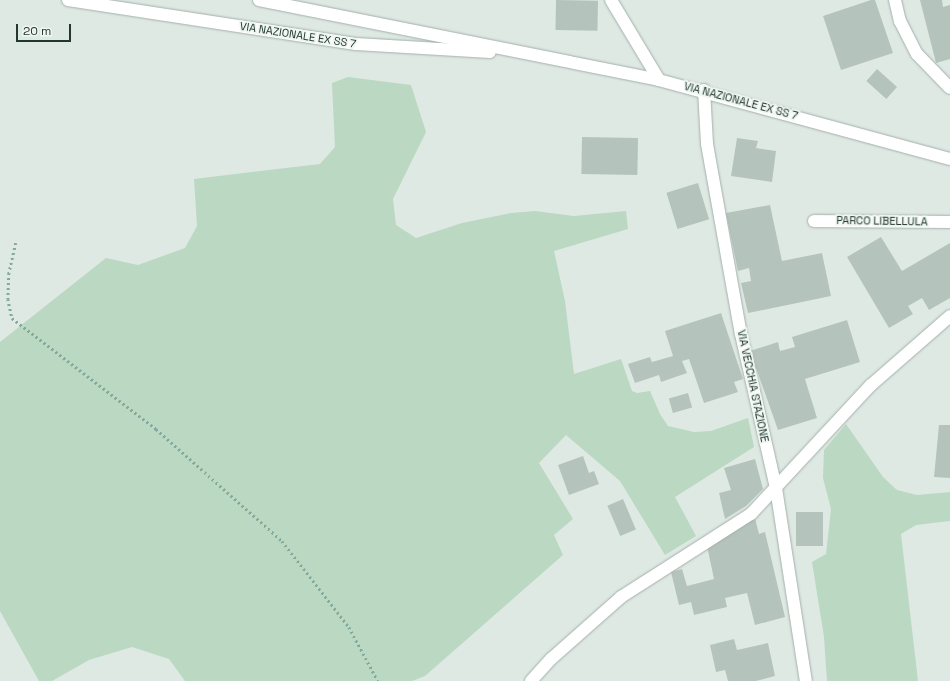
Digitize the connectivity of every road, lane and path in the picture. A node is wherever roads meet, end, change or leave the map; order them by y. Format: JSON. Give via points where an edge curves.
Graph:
{"nodes":[{"id":1,"x":68,"y":0,"type":"edge"},
{"id":2,"x":259,"y":0,"type":"edge"},
{"id":3,"x":611,"y":0,"type":"edge"},
{"id":4,"x":895,"y":0,"type":"edge"},
{"id":5,"x":529,"y":53,"type":"junction"},
{"id":6,"x":659,"y":80,"type":"junction"},
{"id":7,"x":950,"y":88,"type":"edge"},
{"id":8,"x":704,"y":90,"type":"junction"},
{"id":9,"x":950,"y":159,"type":"edge"},
{"id":10,"x":814,"y":221,"type":"dead end"},
{"id":11,"x":950,"y":222,"type":"edge"},
{"id":12,"x":16,"y":243,"type":"dead end"},
{"id":13,"x":950,"y":316,"type":"edge"},
{"id":14,"x":776,"y":488,"type":"junction"},
{"id":15,"x":378,"y":681,"type":"edge"},
{"id":16,"x":531,"y":681,"type":"edge"},
{"id":17,"x":806,"y":681,"type":"edge"}],
"edges":[{"from":1,"to":5,"type":"street","name":"VIA NAZIONALE EX SS 7","via":[[356,44]]},
{"from":2,"to":5,"type":"street","name":"VIA NAZIONALE EX SS 7"},
{"from":3,"to":6,"type":"street"},
{"from":4,"to":7,"type":"street","via":[[900,21],[917,54]]},
{"from":5,"to":6,"type":"street","name":"VIA NAZIONALE EX SS 7"},
{"from":6,"to":8,"type":"street","name":"VIA NAZIONALE EX SS 7"},
{"from":8,"to":9,"type":"street","name":"VIA NAZIONALE EX SS 7"},
{"from":8,"to":14,"type":"street","name":"VIA VECCHIA STAZIONE","via":[[707,144],[741,334]]},
{"from":10,"to":11,"type":"street","name":"PARCO LIBELLULA"},
{"from":12,"to":15,"type":"path","via":[[9,273],[8,299],[12,318],[156,430],[282,541],[349,627]]},
{"from":13,"to":14,"type":"street","via":[[871,385]]},
{"from":14,"to":16,"type":"street","via":[[751,514],[620,597],[551,659]]},
{"from":14,"to":17,"type":"street","name":"VIA VECCHIA STAZIONE"}]}
